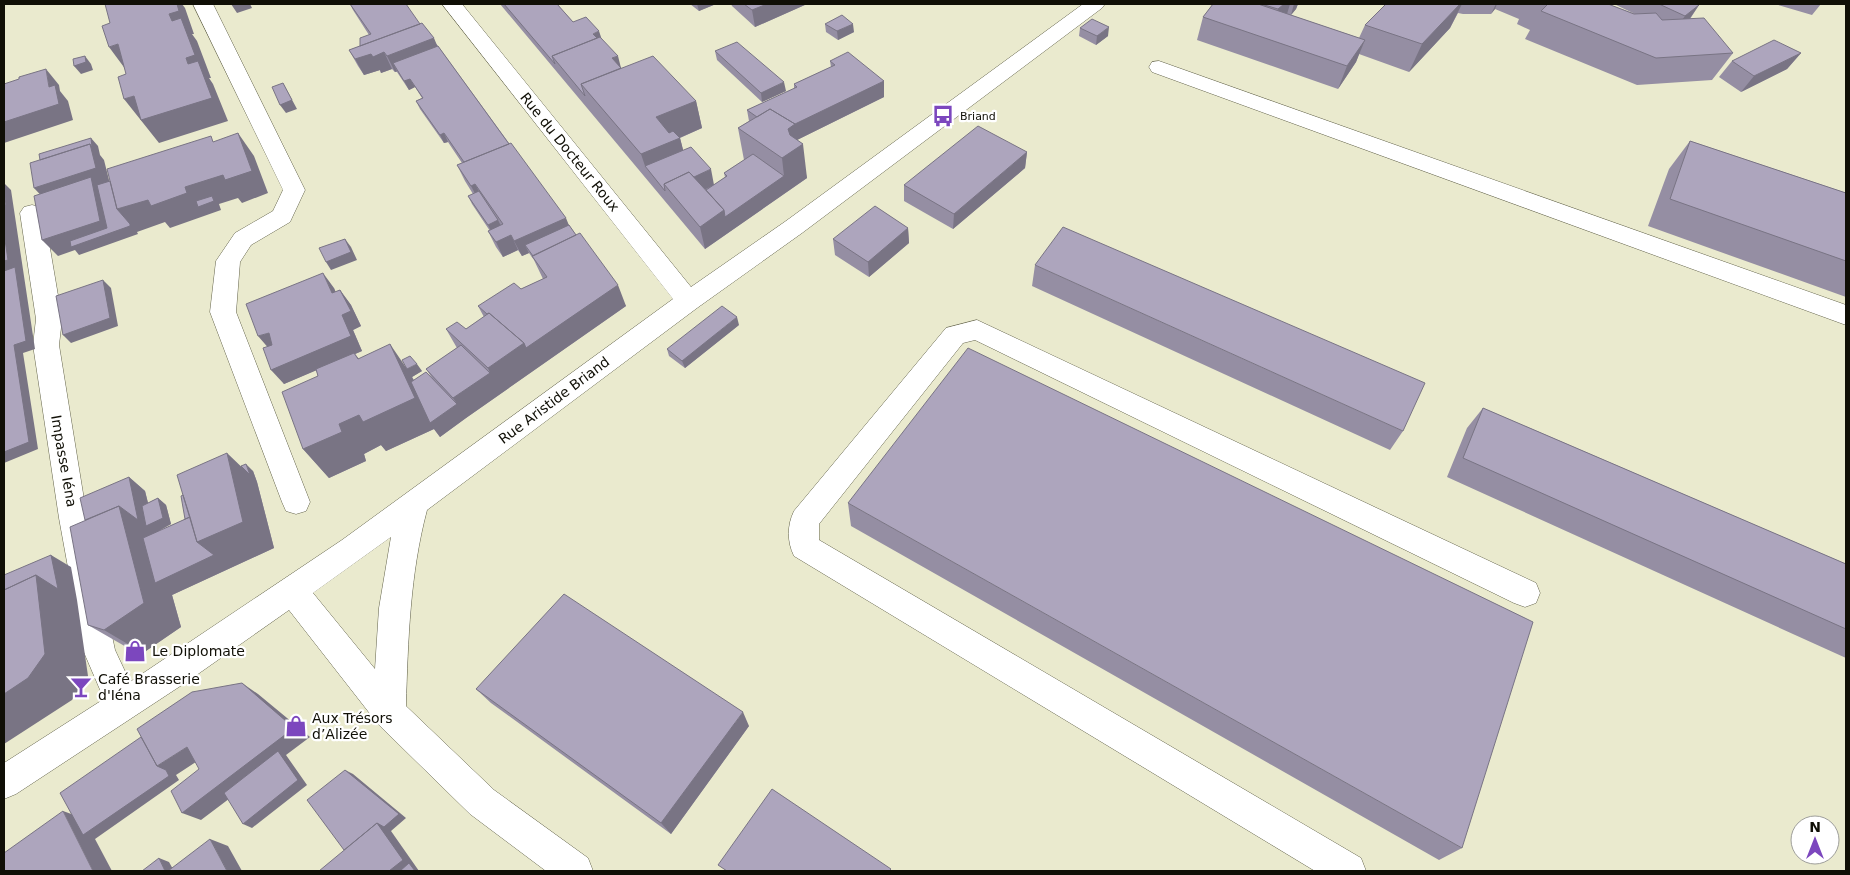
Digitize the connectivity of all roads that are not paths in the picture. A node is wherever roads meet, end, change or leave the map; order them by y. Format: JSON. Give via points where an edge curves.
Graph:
{"nodes":[{"id":1,"x":204,"y":4,"type":"edge"},
{"id":2,"x":452,"y":4,"type":"edge"},
{"id":3,"x":1095,"y":4,"type":"edge"},
{"id":4,"x":1160,"y":67,"type":"dead end"},
{"id":5,"x":32,"y":213,"type":"dead end"},
{"id":6,"x":688,"y":300,"type":"junction"},
{"id":7,"x":1846,"y":316,"type":"edge"},
{"id":8,"x":296,"y":502,"type":"dead end"},
{"id":9,"x":414,"y":505,"type":"junction"},
{"id":10,"x":293,"y":591,"type":"junction"},
{"id":11,"x":1525,"y":593,"type":"dead end"},
{"id":12,"x":124,"y":704,"type":"junction"},
{"id":13,"x":390,"y":713,"type":"junction"},
{"id":14,"x":4,"y":782,"type":"edge"},
{"id":15,"x":575,"y":871,"type":"edge"},
{"id":16,"x":1348,"y":871,"type":"edge"}],
"edges":[{"from":1,"to":8,"type":"street","via":[[294,190],[282,216],[243,239],[228,261],[223,312]]},
{"from":2,"to":6,"type":"street","name":"Rue du Docteur Roux"},
{"from":3,"to":6,"type":"street","name":"Rue Aristide Briand","via":[[794,227]]},
{"from":4,"to":7,"type":"street"},
{"from":5,"to":12,"type":"street","name":"Impasse Iéna","via":[[48,319],[46,345],[73,518],[99,650]]},
{"from":6,"to":9,"type":"street","name":"Rue Aristide Briand"},
{"from":9,"to":10,"type":"street","name":"Rue Aristide Briand"},
{"from":9,"to":13,"type":"street","via":[[398,571],[392,630]]},
{"from":10,"to":12,"type":"street","name":"Rue Aristide Briand"},
{"from":10,"to":13,"type":"street"},
{"from":11,"to":16,"type":"street","via":[[977,330],[955,335],[804,520],[804,547]]},
{"from":12,"to":14,"type":"street","name":"Rue Aristide Briand"},
{"from":13,"to":15,"type":"street","via":[[482,802]]}]}
